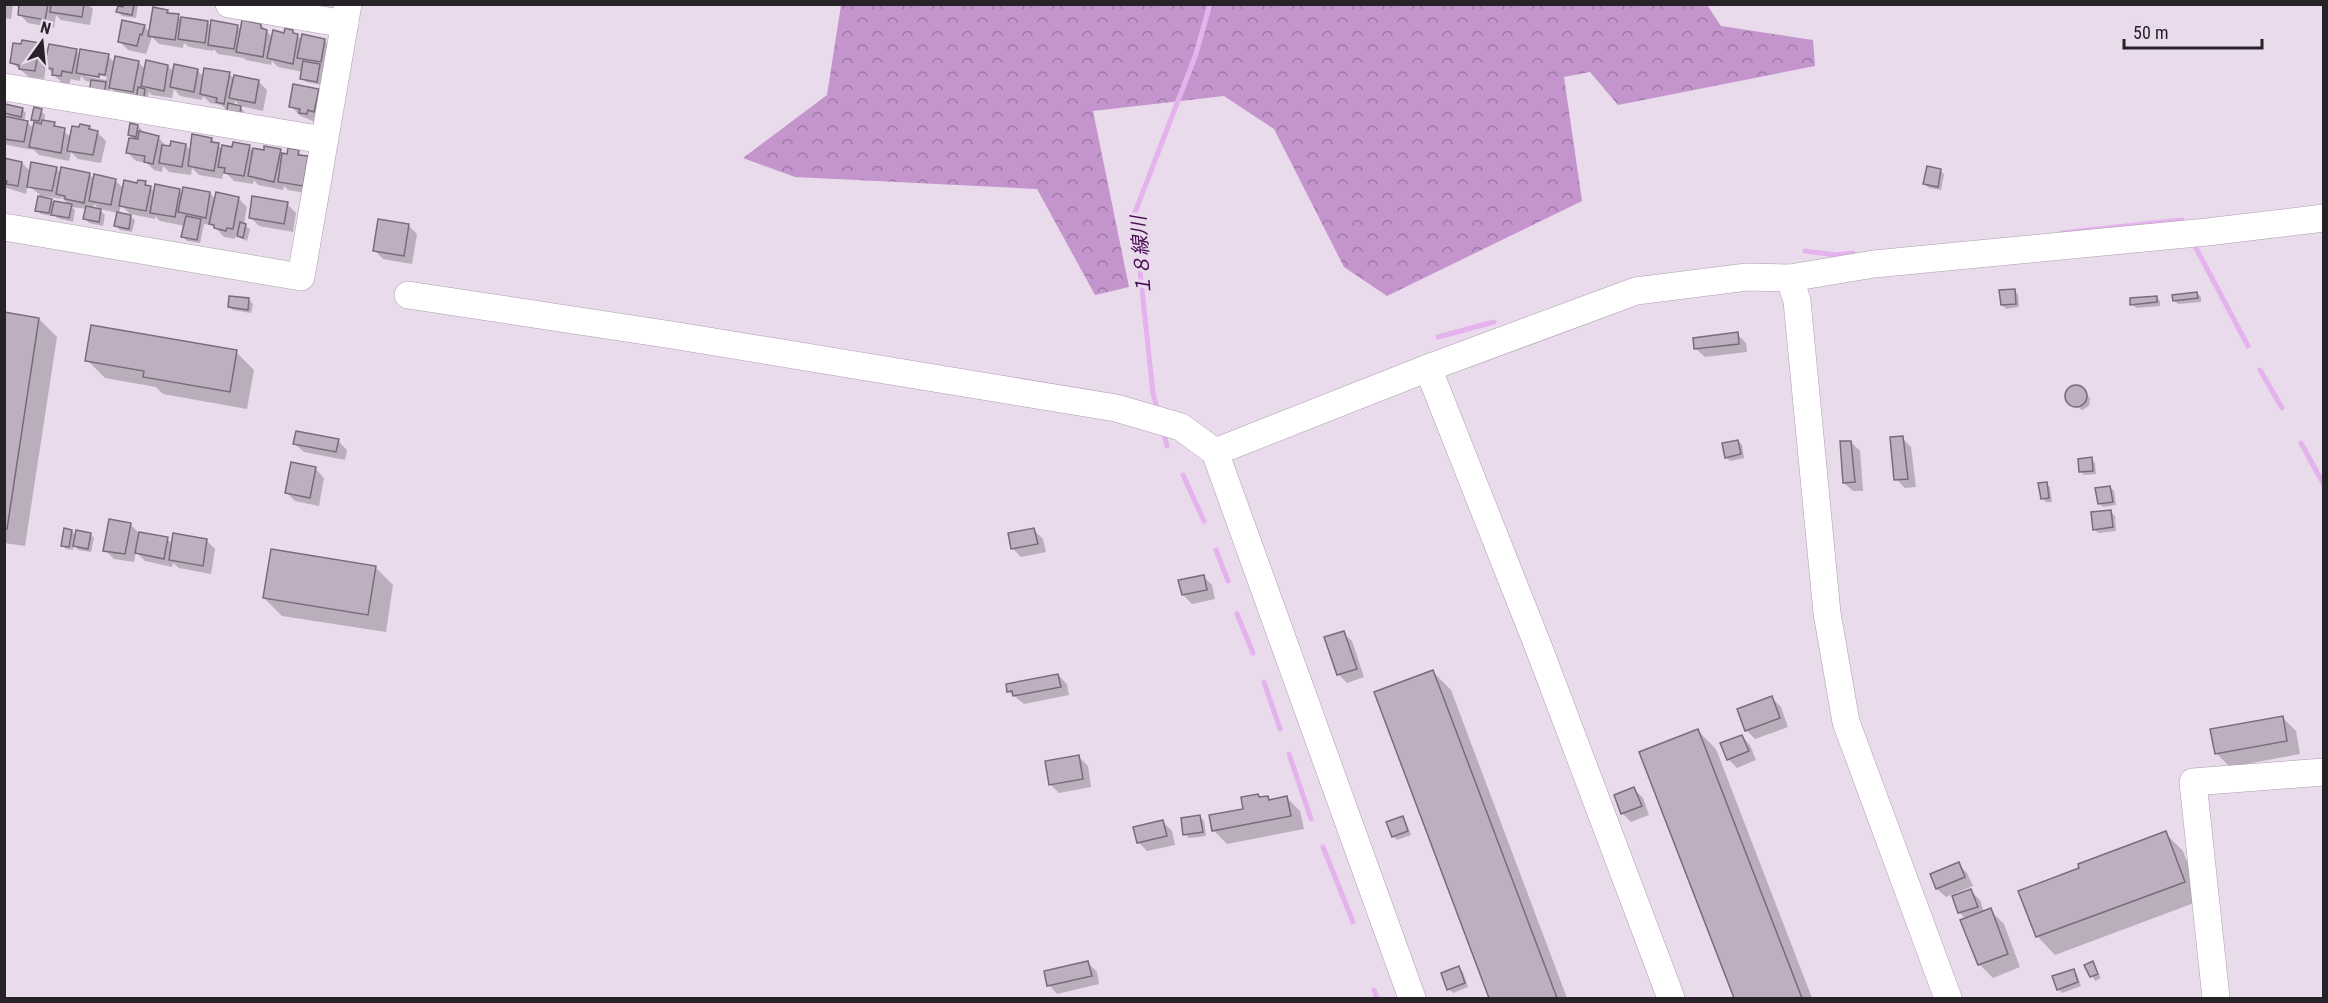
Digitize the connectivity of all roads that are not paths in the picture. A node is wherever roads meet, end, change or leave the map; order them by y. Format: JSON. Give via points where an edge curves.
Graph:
{"nodes":[{"id":1,"x":229,"y":4,"type":"edge"},
{"id":2,"x":347,"y":14,"type":"edge"},
{"id":3,"x":4,"y":87,"type":"edge"},
{"id":4,"x":324,"y":140,"type":"junction"},
{"id":5,"x":2324,"y":218,"type":"edge"},
{"id":6,"x":4,"y":227,"type":"edge"},
{"id":7,"x":1790,"y":278,"type":"junction"},
{"id":8,"x":408,"y":295,"type":"dead end"},
{"id":9,"x":1428,"y":368,"type":"junction"},
{"id":10,"x":1215,"y":452,"type":"junction"},
{"id":11,"x":2324,"y":772,"type":"edge"},
{"id":12,"x":1412,"y":999,"type":"edge"},
{"id":13,"x":1671,"y":999,"type":"edge"},
{"id":14,"x":1948,"y":999,"type":"edge"},
{"id":15,"x":2216,"y":999,"type":"edge"}],
"edges":[{"from":1,"to":2,"type":"street"},
{"from":2,"to":4,"type":"street"},
{"from":3,"to":4,"type":"street"},
{"from":4,"to":6,"type":"street","via":[[301,277]]},
{"from":5,"to":7,"type":"street","via":[[1874,264]]},
{"from":7,"to":9,"type":"street","via":[[1747,277],[1636,291]]},
{"from":7,"to":14,"type":"street","via":[[1797,301],[1827,613],[1846,722]]},
{"from":8,"to":10,"type":"street","via":[[1116,408],[1181,427]]},
{"from":9,"to":10,"type":"street"},
{"from":9,"to":13,"type":"street"},
{"from":10,"to":12,"type":"street"},
{"from":11,"to":15,"type":"street","via":[[2193,782]]}]}
